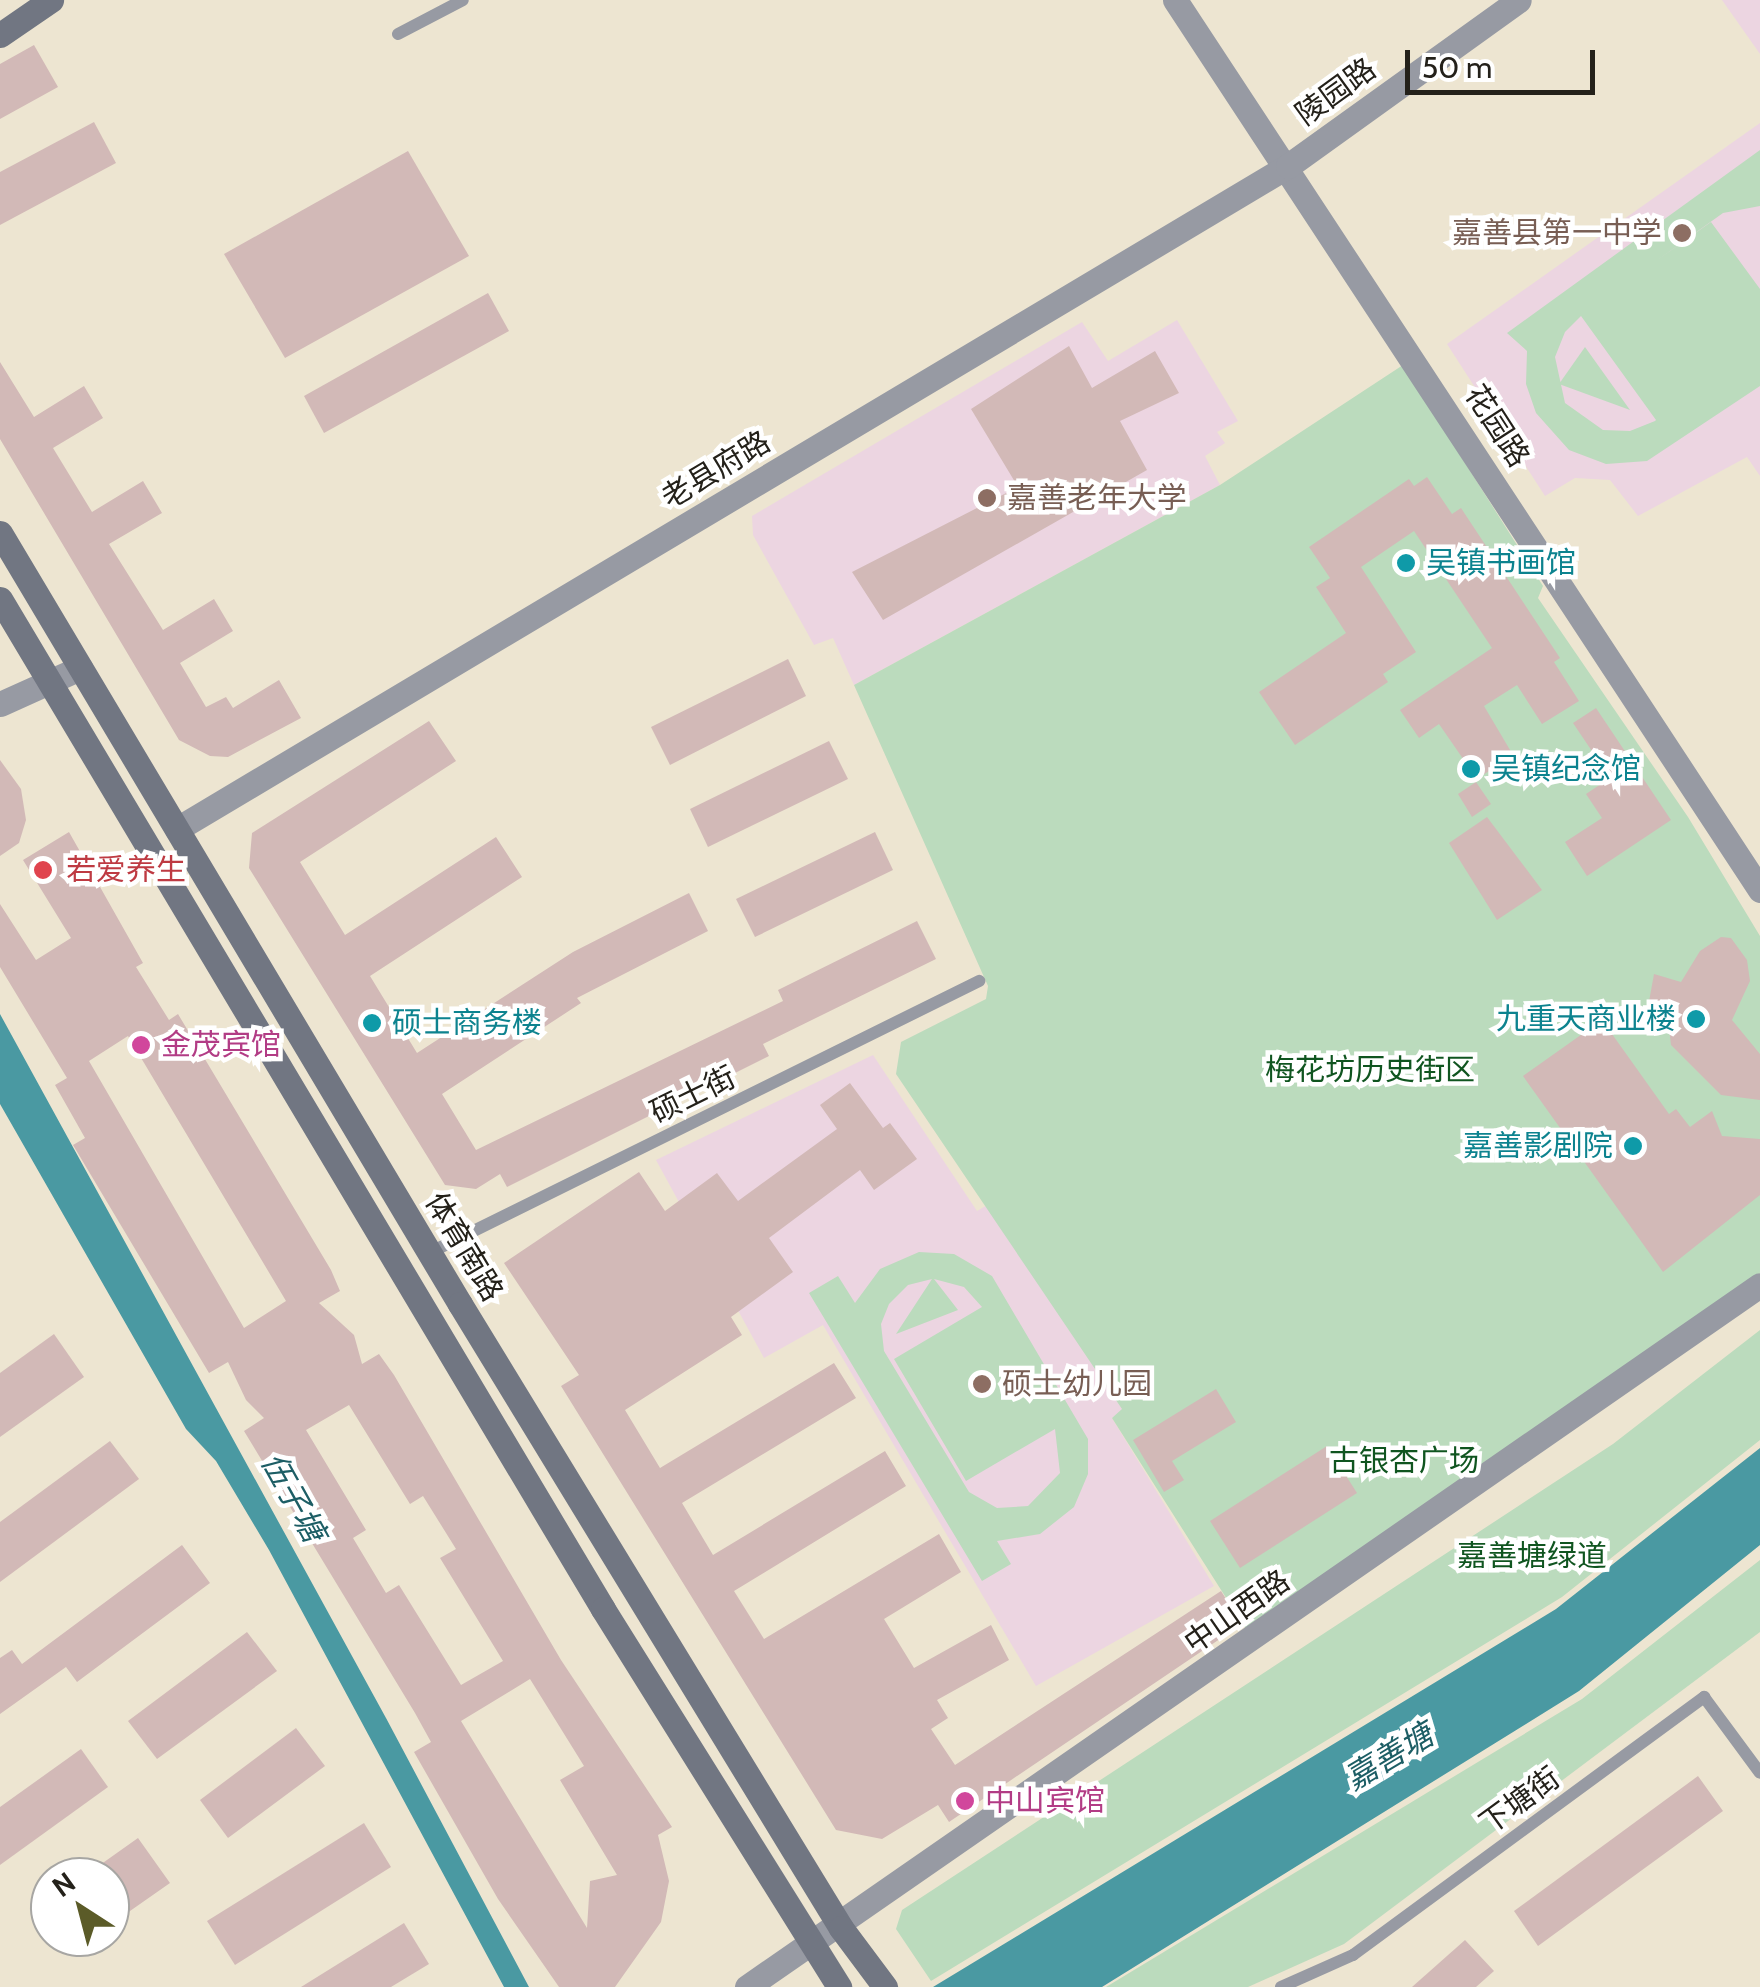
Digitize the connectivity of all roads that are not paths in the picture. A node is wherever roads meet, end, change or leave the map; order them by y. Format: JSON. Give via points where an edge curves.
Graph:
{"nodes":[{"id":1,"x":51,"y":0,"type":"edge"},
{"id":2,"x":462,"y":0,"type":"edge"},
{"id":3,"x":1176,"y":0,"type":"edge"},
{"id":4,"x":1518,"y":0,"type":"edge"},
{"id":5,"x":398,"y":34,"type":"dead end"},
{"id":6,"x":0,"y":35,"type":"edge"},
{"id":7,"x":1288,"y":166,"type":"junction"},
{"id":8,"x":0,"y":533,"type":"edge"},
{"id":9,"x":0,"y":599,"type":"edge"},
{"id":10,"x":80,"y":668,"type":"junction"},
{"id":11,"x":49,"y":681,"type":"junction"},
{"id":12,"x":0,"y":704,"type":"edge"},
{"id":13,"x":176,"y":830,"type":"junction"},
{"id":14,"x":1760,"y":890,"type":"edge"},
{"id":15,"x":979,"y":981,"type":"dead end"},
{"id":16,"x":430,"y":1253,"type":"junction"},
{"id":17,"x":1760,"y":1285,"type":"edge"},
{"id":18,"x":1760,"y":1772,"type":"edge"},
{"id":19,"x":841,"y":1928,"type":"junction"},
{"id":20,"x":809,"y":1947,"type":"junction"},
{"id":21,"x":747,"y":1987,"type":"edge"},
{"id":22,"x":839,"y":1987,"type":"edge"},
{"id":23,"x":886,"y":1987,"type":"edge"},
{"id":24,"x":1280,"y":1987,"type":"edge"}],
"edges":[{"from":1,"to":6,"type":"main road"},
{"from":2,"to":5,"type":"lane"},
{"from":3,"to":7,"type":"street","name":"花园路"},
{"from":4,"to":7,"type":"street","name":"陵园路"},
{"from":7,"to":13,"type":"street","name":"老县府路"},
{"from":7,"to":14,"type":"street","name":"花园路"},
{"from":8,"to":10,"type":"main road","name":"体育南路"},
{"from":9,"to":11,"type":"main road"},
{"from":10,"to":11,"type":"street"},
{"from":10,"to":13,"type":"main road","name":"体育南路"},
{"from":11,"to":12,"type":"street"},
{"from":11,"to":20,"type":"main road"},
{"from":13,"to":16,"type":"main road","name":"体育南路"},
{"from":15,"to":16,"type":"lane","name":"硕士街"},
{"from":16,"to":19,"type":"main road","name":"体育南路"},
{"from":17,"to":19,"type":"street","name":"中山西路"},
{"from":18,"to":24,"type":"lane","name":"下塘街","via":[[1704,1696],[1353,1955]]},
{"from":19,"to":20,"type":"street","name":"中山西路"},
{"from":19,"to":23,"type":"main road","name":"体育南路"},
{"from":20,"to":21,"type":"street","name":"中山西路"},
{"from":20,"to":22,"type":"main road"}]}
